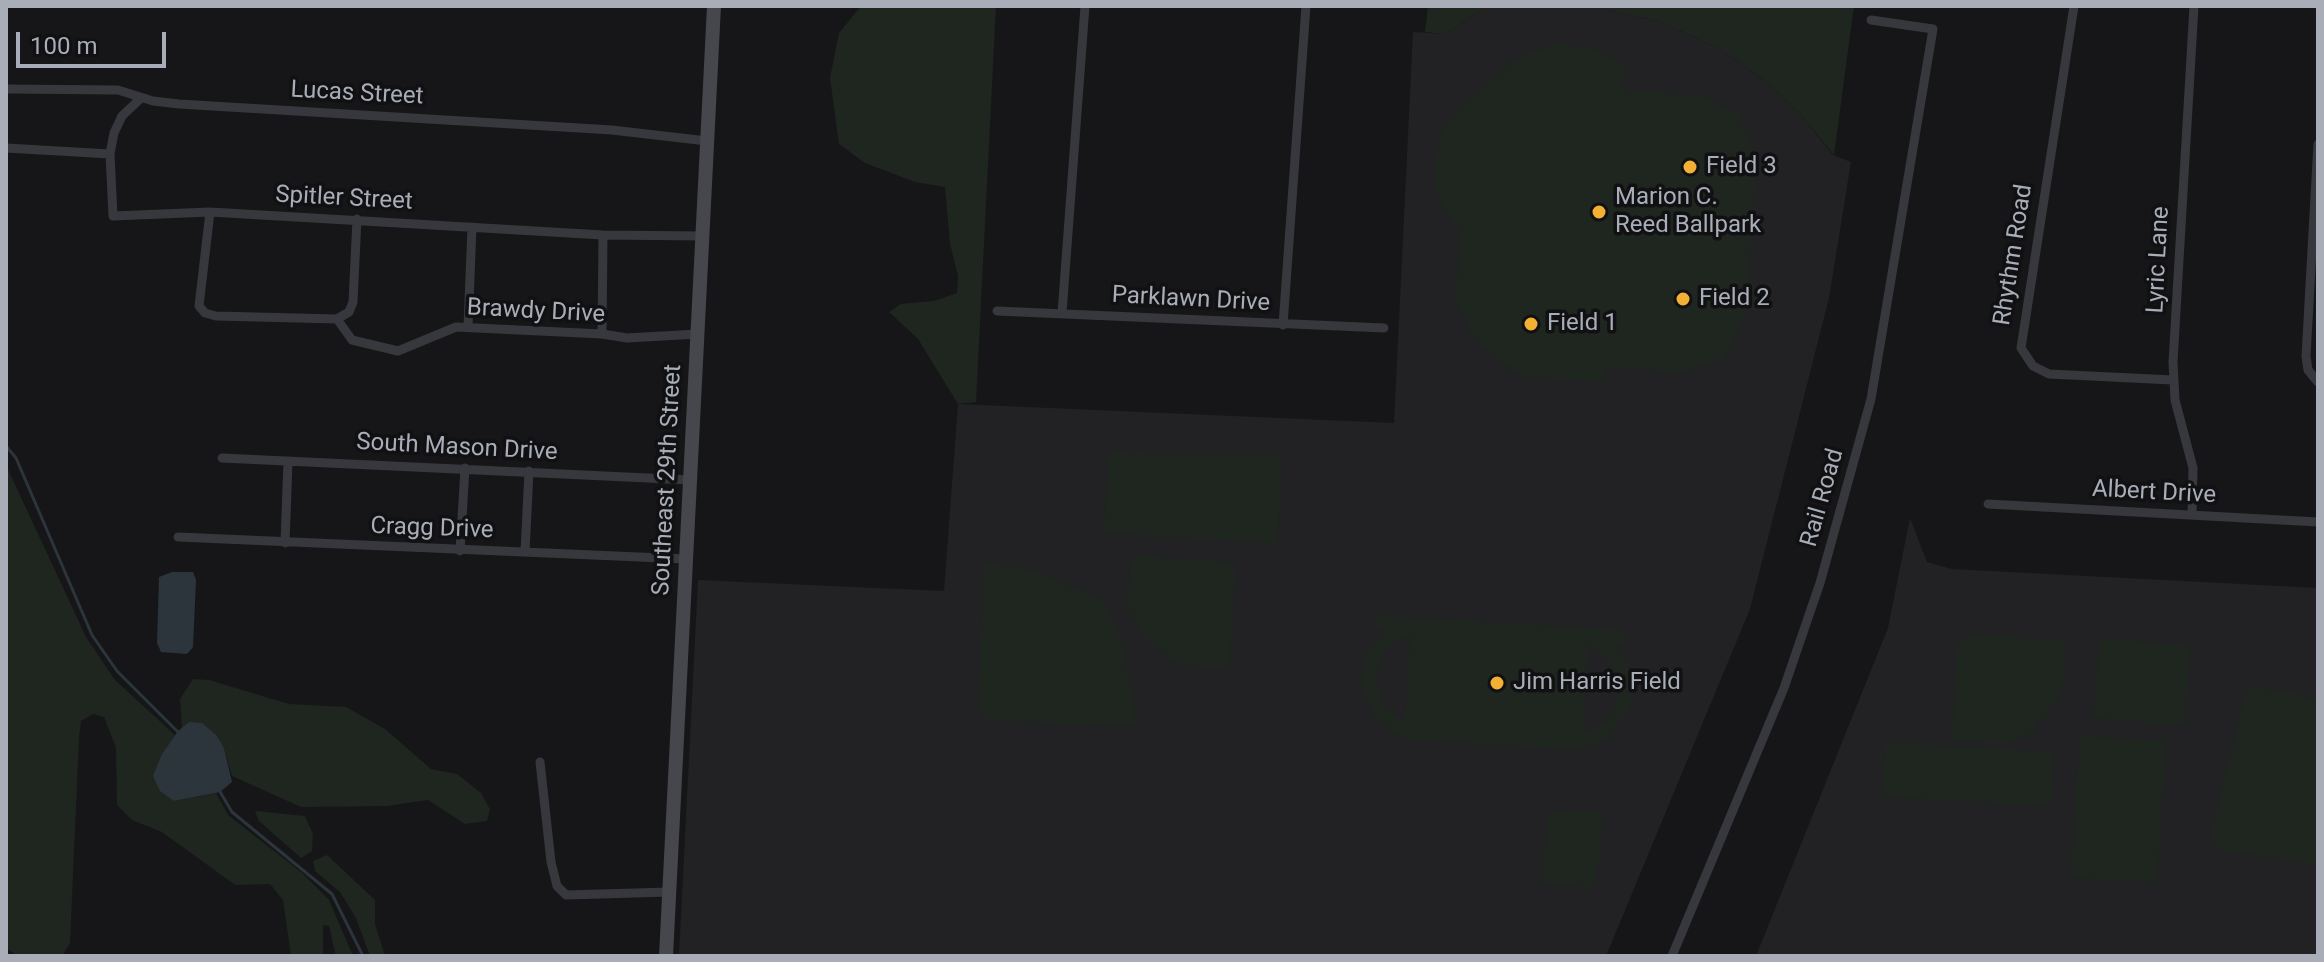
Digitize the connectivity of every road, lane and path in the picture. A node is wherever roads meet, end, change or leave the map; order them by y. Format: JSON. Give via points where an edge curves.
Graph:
{"nodes":[{"id":1,"x":714,"y":6,"type":"edge"},
{"id":2,"x":1085,"y":6,"type":"edge"},
{"id":3,"x":1306,"y":6,"type":"edge"},
{"id":4,"x":2074,"y":6,"type":"edge"},
{"id":5,"x":2194,"y":6,"type":"edge"},
{"id":6,"x":1871,"y":20,"type":"dead end"},
{"id":7,"x":6,"y":89,"type":"edge"},
{"id":8,"x":141,"y":98,"type":"junction"},
{"id":9,"x":707,"y":141,"type":"junction"},
{"id":10,"x":2318,"y":144,"type":"edge"},
{"id":11,"x":6,"y":148,"type":"edge"},
{"id":12,"x":110,"y":154,"type":"junction"},
{"id":13,"x":210,"y":212,"type":"junction"},
{"id":14,"x":357,"y":219,"type":"junction"},
{"id":15,"x":472,"y":227,"type":"junction"},
{"id":16,"x":603,"y":235,"type":"junction"},
{"id":17,"x":703,"y":236,"type":"junction"},
{"id":18,"x":997,"y":311,"type":"dead end"},
{"id":19,"x":1062,"y":313,"type":"junction"},
{"id":20,"x":337,"y":319,"type":"junction"},
{"id":21,"x":1283,"y":325,"type":"junction"},
{"id":22,"x":468,"y":327,"type":"junction"},
{"id":23,"x":1384,"y":328,"type":"dead end"},
{"id":24,"x":602,"y":334,"type":"junction"},
{"id":25,"x":698,"y":334,"type":"junction"},
{"id":26,"x":2173,"y":380,"type":"junction"},
{"id":27,"x":2318,"y":382,"type":"edge"},
{"id":28,"x":222,"y":458,"type":"dead end"},
{"id":29,"x":288,"y":461,"type":"junction"},
{"id":30,"x":465,"y":468,"type":"junction"},
{"id":31,"x":529,"y":471,"type":"junction"},
{"id":32,"x":690,"y":480,"type":"junction"},
{"id":33,"x":1988,"y":504,"type":"dead end"},
{"id":34,"x":2192,"y":515,"type":"junction"},
{"id":35,"x":2318,"y":522,"type":"edge"},
{"id":36,"x":178,"y":537,"type":"dead end"},
{"id":37,"x":285,"y":543,"type":"junction"},
{"id":38,"x":460,"y":551,"type":"junction"},
{"id":39,"x":525,"y":552,"type":"junction"},
{"id":40,"x":685,"y":559,"type":"junction"},
{"id":41,"x":540,"y":762,"type":"dead end"},
{"id":42,"x":669,"y":892,"type":"junction"},
{"id":43,"x":666,"y":956,"type":"edge"},
{"id":44,"x":1672,"y":956,"type":"edge"}],
"edges":[{"from":1,"to":9,"type":"main road","name":"Southeast 29th Street"},
{"from":2,"to":19,"type":"street"},
{"from":3,"to":21,"type":"street"},
{"from":4,"to":26,"type":"street","name":"Rhythm Road","via":[[2021,348],[2033,366],[2049,374]]},
{"from":5,"to":26,"type":"street","name":"Lyric Lane"},
{"from":6,"to":44,"type":"street","name":"Rail Road","via":[[1933,29],[1879,363],[1844,497],[1784,688]]},
{"from":7,"to":8,"type":"street","name":"Lucas Street","via":[[118,90]]},
{"from":8,"to":9,"type":"street","name":"Lucas Street"},
{"from":8,"to":12,"type":"street","name":"Spitler Street","via":[[122,116]]},
{"from":9,"to":17,"type":"main road","name":"Southeast 29th Street"},
{"from":10,"to":27,"type":"street","via":[[2306,356],[2308,370]]},
{"from":11,"to":12,"type":"street"},
{"from":12,"to":13,"type":"street","name":"Spitler Street","via":[[113,216]]},
{"from":13,"to":14,"type":"street","name":"Spitler Street"},
{"from":13,"to":20,"type":"street","via":[[199,306],[205,313]]},
{"from":14,"to":15,"type":"street","name":"Spitler Street"},
{"from":14,"to":20,"type":"street","via":[[353,302]]},
{"from":15,"to":16,"type":"street","name":"Spitler Street"},
{"from":15,"to":22,"type":"street"},
{"from":16,"to":17,"type":"street","name":"Spitler Street"},
{"from":16,"to":24,"type":"street"},
{"from":17,"to":25,"type":"main road","name":"Southeast 29th Street"},
{"from":18,"to":19,"type":"street","name":"Parklawn Drive"},
{"from":19,"to":21,"type":"street","name":"Parklawn Drive"},
{"from":20,"to":22,"type":"street","name":"Brawdy Drive","via":[[352,340],[398,351],[444,330]]},
{"from":21,"to":23,"type":"street","name":"Parklawn Drive"},
{"from":22,"to":24,"type":"street","name":"Brawdy Drive"},
{"from":24,"to":25,"type":"street","name":"Brawdy Drive"},
{"from":25,"to":32,"type":"main road","name":"Southeast 29th Street"},
{"from":26,"to":34,"type":"street","name":"Lyric Lane","via":[[2193,468]]},
{"from":28,"to":29,"type":"street","name":"South Mason Drive"},
{"from":29,"to":30,"type":"street","name":"South Mason Drive"},
{"from":29,"to":37,"type":"street"},
{"from":30,"to":31,"type":"street","name":"South Mason Drive"},
{"from":30,"to":38,"type":"street"},
{"from":31,"to":32,"type":"street","name":"South Mason Drive"},
{"from":31,"to":39,"type":"street"},
{"from":32,"to":40,"type":"main road","name":"Southeast 29th Street"},
{"from":33,"to":34,"type":"street","name":"Albert Drive"},
{"from":34,"to":35,"type":"street","name":"Albert Drive"},
{"from":36,"to":37,"type":"street","name":"Cragg Drive"},
{"from":37,"to":38,"type":"street","name":"Cragg Drive"},
{"from":38,"to":39,"type":"street","name":"Cragg Drive"},
{"from":39,"to":40,"type":"street","name":"Cragg Drive"},
{"from":40,"to":42,"type":"main road","name":"Southeast 29th Street"},
{"from":41,"to":42,"type":"street","via":[[557,886],[566,895]]},
{"from":42,"to":43,"type":"main road","name":"Southeast 29th Street"}]}
